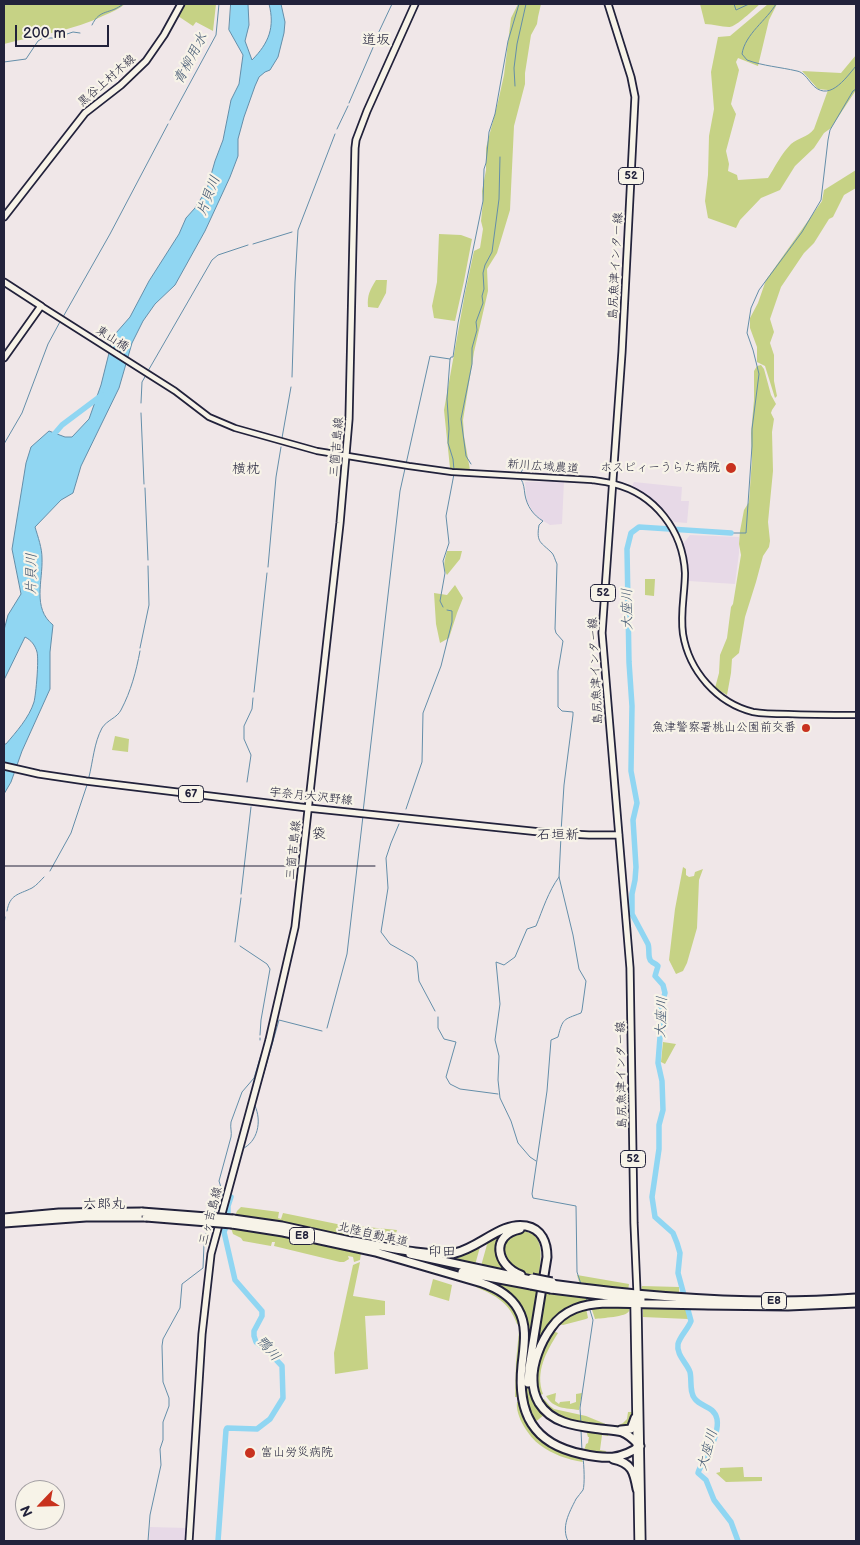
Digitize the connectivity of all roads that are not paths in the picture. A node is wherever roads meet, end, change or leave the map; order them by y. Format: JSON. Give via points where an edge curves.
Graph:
{"nodes":[{"id":1,"x":181,"y":4,"type":"edge"},
{"id":2,"x":415,"y":4,"type":"edge"},
{"id":3,"x":608,"y":4,"type":"edge"},
{"id":4,"x":4,"y":217,"type":"edge"},
{"id":5,"x":4,"y":282,"type":"edge"},
{"id":6,"x":41,"y":306,"type":"junction"},
{"id":7,"x":4,"y":358,"type":"edge"},
{"id":8,"x":345,"y":456,"type":"junction"},
{"id":9,"x":613,"y":483,"type":"junction"},
{"id":10,"x":856,"y":715,"type":"edge"},
{"id":11,"x":4,"y":766,"type":"edge"},
{"id":12,"x":308,"y":808,"type":"junction"},
{"id":13,"x":619,"y":834,"type":"junction"},
{"id":14,"x":298,"y":903,"type":"joint"},
{"id":15,"x":144,"y":1214,"type":"junction"},
{"id":16,"x":4,"y":1218,"type":"edge"},
{"id":17,"x":233,"y":1222,"type":"junction"},
{"id":18,"x":4,"y":1223,"type":"edge"},
{"id":19,"x":353,"y":1241,"type":"junction"},
{"id":20,"x":372,"y":1251,"type":"junction"},
{"id":21,"x":531,"y":1281,"type":"junction"},
{"id":22,"x":551,"y":1285,"type":"junction"},
{"id":23,"x":635,"y":1291,"type":"dead end"},
{"id":24,"x":856,"y":1298,"type":"edge"},
{"id":25,"x":678,"y":1302,"type":"junction"},
{"id":26,"x":692,"y":1303,"type":"junction"},
{"id":27,"x":856,"y":1303,"type":"edge"},
{"id":28,"x":523,"y":1404,"type":"junction"},
{"id":29,"x":552,"y":1417,"type":"junction"},
{"id":30,"x":636,"y":1418,"type":"junction"},
{"id":31,"x":615,"y":1430,"type":"junction"},
{"id":32,"x":637,"y":1445,"type":"junction"},
{"id":33,"x":608,"y":1457,"type":"junction"},
{"id":34,"x":637,"y":1489,"type":"junction"},
{"id":35,"x":189,"y":1541,"type":"edge"},
{"id":36,"x":638,"y":1541,"type":"edge"},
{"id":37,"x":642,"y":1541,"type":"edge"}],
"edges":[{"from":1,"to":4,"type":"main road","name":"黒谷上村木線","via":[[146,60],[85,113]]},
{"from":2,"to":8,"type":"main road","name":"三箇吉島線","via":[[367,111],[355,148],[350,419]]},
{"from":3,"to":9,"type":"main road","name":"島尻魚津インター線","number":"52","via":[[635,97]]},
{"from":5,"to":6,"type":"main road"},
{"from":6,"to":7,"type":"main road"},
{"from":6,"to":8,"type":"street","name":"東山橋","via":[[224,424]]},
{"from":8,"to":9,"type":"street","name":"新川広域農道","via":[[454,472]]},
{"from":8,"to":12,"type":"main road","name":"三箇吉島線"},
{"from":9,"to":10,"type":"street","name":"新川広域農道","via":[[656,506],[675,533],[685,572],[683,634],[693,663],[707,684],[722,698],[754,712]]},
{"from":9,"to":13,"type":"main road","name":"島尻魚津インター線","number":"52","via":[[602,633]]},
{"from":11,"to":12,"type":"main road","name":"宇奈月大沢野線","number":"67","via":[[67,779]]},
{"from":12,"to":13,"type":"main road","name":"宇奈月大沢野線","number":"67","via":[[550,833]]},
{"from":12,"to":14,"type":"main road","name":"三箇吉島線"},
{"from":13,"to":23,"type":"main road","name":"島尻魚津インター線","number":"52","via":[[630,971]]},
{"from":14,"to":35,"type":"main road","name":"三ヶ吉島線","via":[[287,970],[211,1254],[202,1334]]},
{"from":15,"to":16,"type":"highway","name":"北陸自動車道","number":"E8","via":[[68,1212]]},
{"from":15,"to":17,"type":"highway","name":"北陸自動車道","number":"E8","bridge":true},
{"from":15,"to":18,"type":"highway","name":"北陸自動車道","number":"E8"},
{"from":17,"to":19,"type":"highway","name":"北陸自動車道","number":"E8","via":[[282,1226]]},
{"from":17,"to":20,"type":"highway","name":"北陸自動車道","number":"E8"},
{"from":19,"to":21,"type":"highway","name":"北陸自動車道","number":"E8"},
{"from":19,"to":29,"type":"highway","via":[[444,1254],[467,1250],[512,1226],[527,1226],[539,1232],[546,1243],[547,1258],[528,1384],[535,1403]]},
{"from":20,"to":21,"type":"highway","name":"北陸自動車道","number":"E8","via":[[470,1274]]},
{"from":20,"to":28,"type":"highway","via":[[477,1281],[497,1289],[512,1300],[524,1325]]},
{"from":21,"to":22,"type":"highway","name":"北陸自動車道","number":"E8","bridge":true},
{"from":21,"to":28,"type":"highway","via":[[513,1272],[501,1258],[501,1243],[514,1230],[533,1233],[540,1239],[544,1251]]},
{"from":22,"to":25,"type":"highway","name":"北陸自動車道","number":"E8"},
{"from":22,"to":25,"type":"highway","name":"北陸自動車道","number":"E8","via":[[622,1299]]},
{"from":24,"to":26,"type":"highway","number":"E8"},
{"from":25,"to":26,"type":"highway"},
{"from":25,"to":29,"type":"highway","via":[[596,1304],[577,1308],[562,1316],[543,1342],[532,1383],[536,1398]]},
{"from":26,"to":27,"type":"highway","number":"E8","via":[[780,1306]]},
{"from":28,"to":33,"type":"highway","via":[[532,1425],[551,1442],[568,1451]]},
{"from":29,"to":31,"type":"highway","via":[[572,1424]]},
{"from":30,"to":31,"type":"highway","via":[[631,1429]]},
{"from":30,"to":32,"type":"main road"},
{"from":30,"to":32,"type":"main road","via":[[636,1307]]},
{"from":31,"to":32,"type":"highway","via":[[625,1433]]},
{"from":32,"to":33,"type":"highway","via":[[624,1456]]},
{"from":32,"to":34,"type":"main road"},
{"from":32,"to":37,"type":"main road"},
{"from":33,"to":34,"type":"highway","via":[[630,1467]]},
{"from":34,"to":36,"type":"main road"}]}
